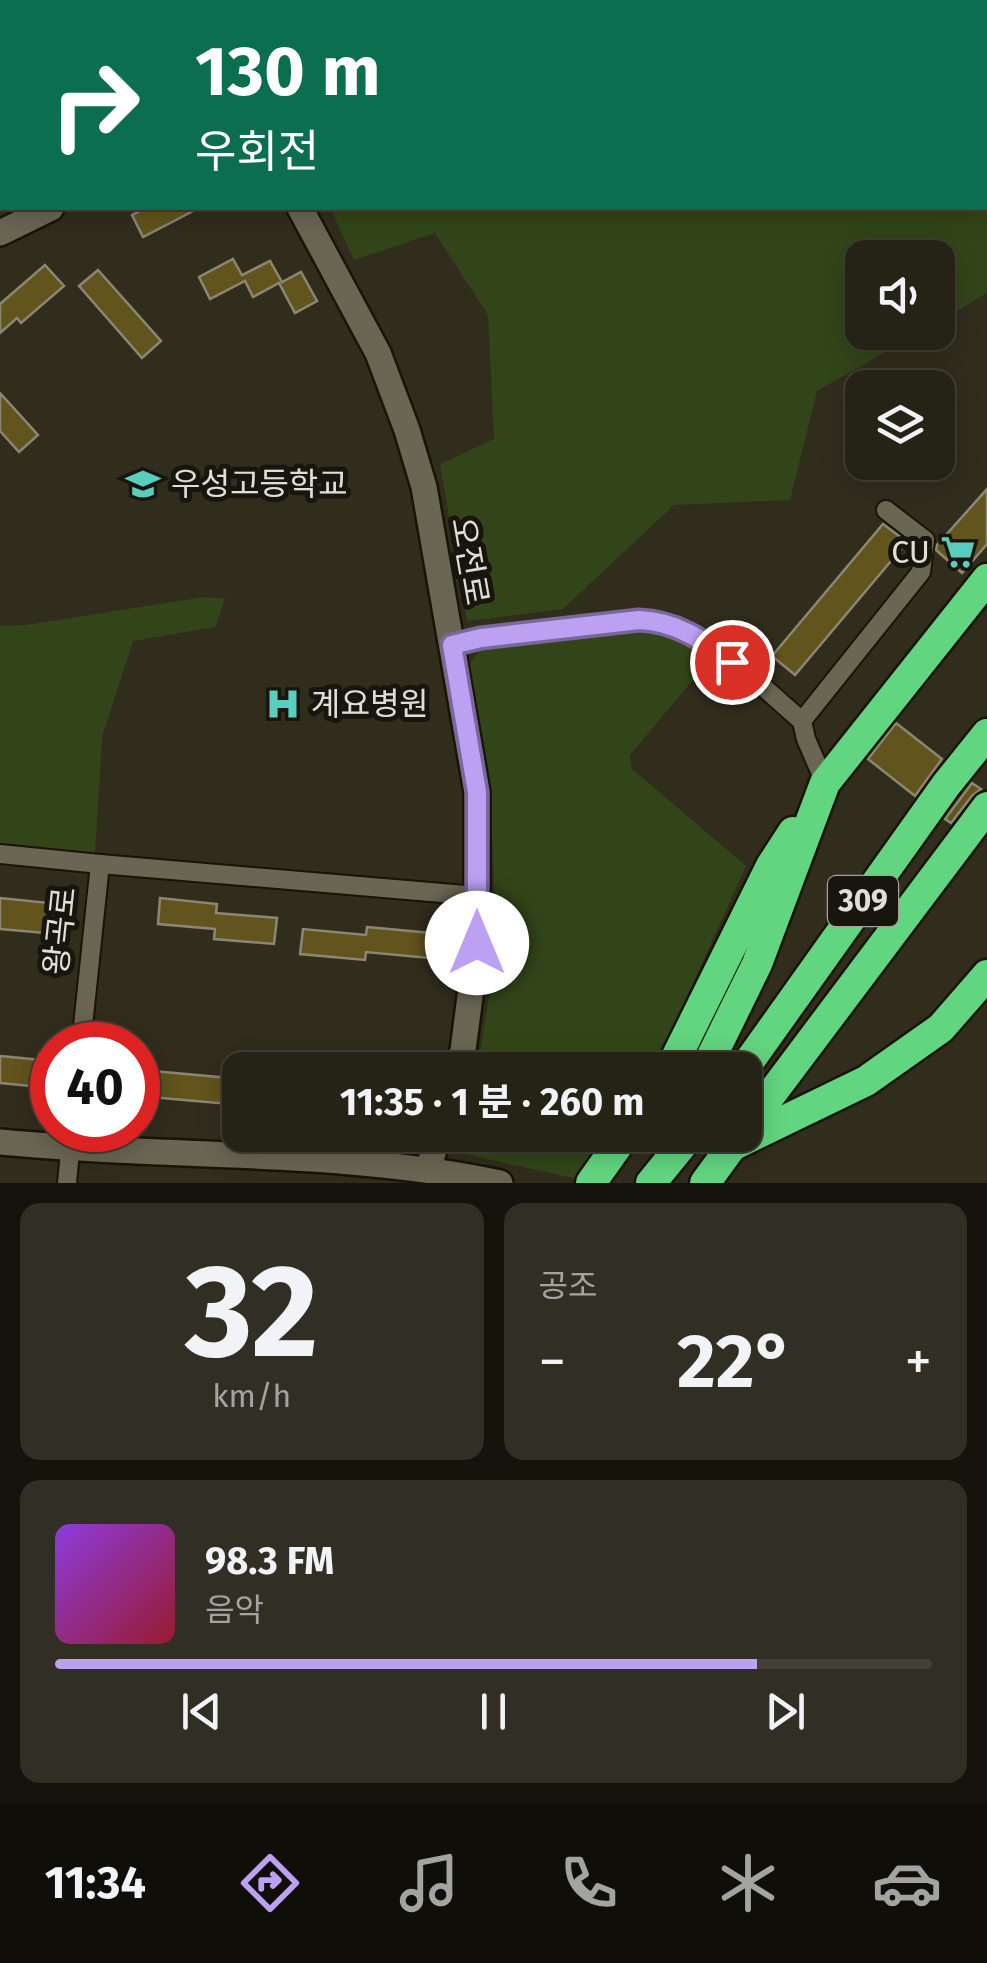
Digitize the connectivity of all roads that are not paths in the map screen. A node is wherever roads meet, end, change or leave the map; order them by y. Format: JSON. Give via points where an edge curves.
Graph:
{"nodes":[{"id":1,"x":47,"y":210,"type":"edge"},
{"id":2,"x":301,"y":210,"type":"edge"},
{"id":3,"x":0,"y":233,"type":"edge"},
{"id":4,"x":886,"y":510,"type":"dead end"},
{"id":5,"x":987,"y":579,"type":"edge"},
{"id":6,"x":452,"y":645,"type":"junction"},
{"id":7,"x":802,"y":720,"type":"junction"},
{"id":8,"x":987,"y":734,"type":"edge"},
{"id":9,"x":825,"y":783,"type":"junction"},
{"id":10,"x":987,"y":806,"type":"edge"},
{"id":11,"x":0,"y":854,"type":"edge"},
{"id":12,"x":100,"y":864,"type":"junction"},
{"id":13,"x":477,"y":896,"type":"junction"},
{"id":14,"x":987,"y":974,"type":"edge"},
{"id":15,"x":83,"y":1022,"type":"edge"},
{"id":16,"x":462,"y":1052,"type":"edge"},
{"id":17,"x":679,"y":1052,"type":"edge"},
{"id":18,"x":714,"y":1052,"type":"edge"},
{"id":19,"x":756,"y":1052,"type":"edge"},
{"id":20,"x":762,"y":1107,"type":"edge"},
{"id":21,"x":762,"y":1126,"type":"edge"},
{"id":22,"x":30,"y":1141,"type":"edge"},
{"id":23,"x":0,"y":1142,"type":"edge"},
{"id":24,"x":160,"y":1149,"type":"edge"},
{"id":25,"x":70,"y":1152,"type":"edge"},
{"id":26,"x":613,"y":1152,"type":"edge"},
{"id":27,"x":676,"y":1152,"type":"edge"},
{"id":28,"x":728,"y":1152,"type":"edge"},
{"id":29,"x":424,"y":1175,"type":"edge"},
{"id":30,"x":657,"y":1176,"type":"edge"},
{"id":31,"x":709,"y":1178,"type":"edge"},
{"id":32,"x":67,"y":1183,"type":"edge"},
{"id":33,"x":500,"y":1183,"type":"edge"},
{"id":34,"x":592,"y":1183,"type":"edge"}],
"edges":[{"from":1,"to":3,"type":"street"},
{"from":2,"to":6,"type":"street","name":"오전로","via":[[378,353],[408,430]]},
{"from":4,"to":7,"type":"street","via":[[925,540],[921,572]]},
{"from":5,"to":9,"type":"highway"},
{"from":6,"to":7,"type":"street","via":[[662,620],[710,645]]},
{"from":6,"to":13,"type":"street","name":"오전로","via":[[477,792]]},
{"from":7,"to":9,"type":"street"},
{"from":8,"to":19,"type":"highway","number":"309"},
{"from":9,"to":17,"type":"highway","via":[[771,866]]},
{"from":9,"to":18,"type":"highway","via":[[758,964]]},
{"from":10,"to":20,"type":"highway","number":"309"},
{"from":11,"to":12,"type":"street","name":"왕곡로"},
{"from":12,"to":13,"type":"street"},
{"from":12,"to":15,"type":"street","name":"왕곡로"},
{"from":13,"to":16,"type":"street","name":"오전로"},
{"from":14,"to":21,"type":"highway","via":[[940,1028],[866,1081]]},
{"from":22,"to":23,"type":"street"},
{"from":24,"to":29,"type":"street"},
{"from":25,"to":32,"type":"street"},
{"from":26,"to":34,"type":"highway"},
{"from":27,"to":30,"type":"highway"},
{"from":28,"to":31,"type":"highway","number":"309"},
{"from":29,"to":33,"type":"street"}]}
